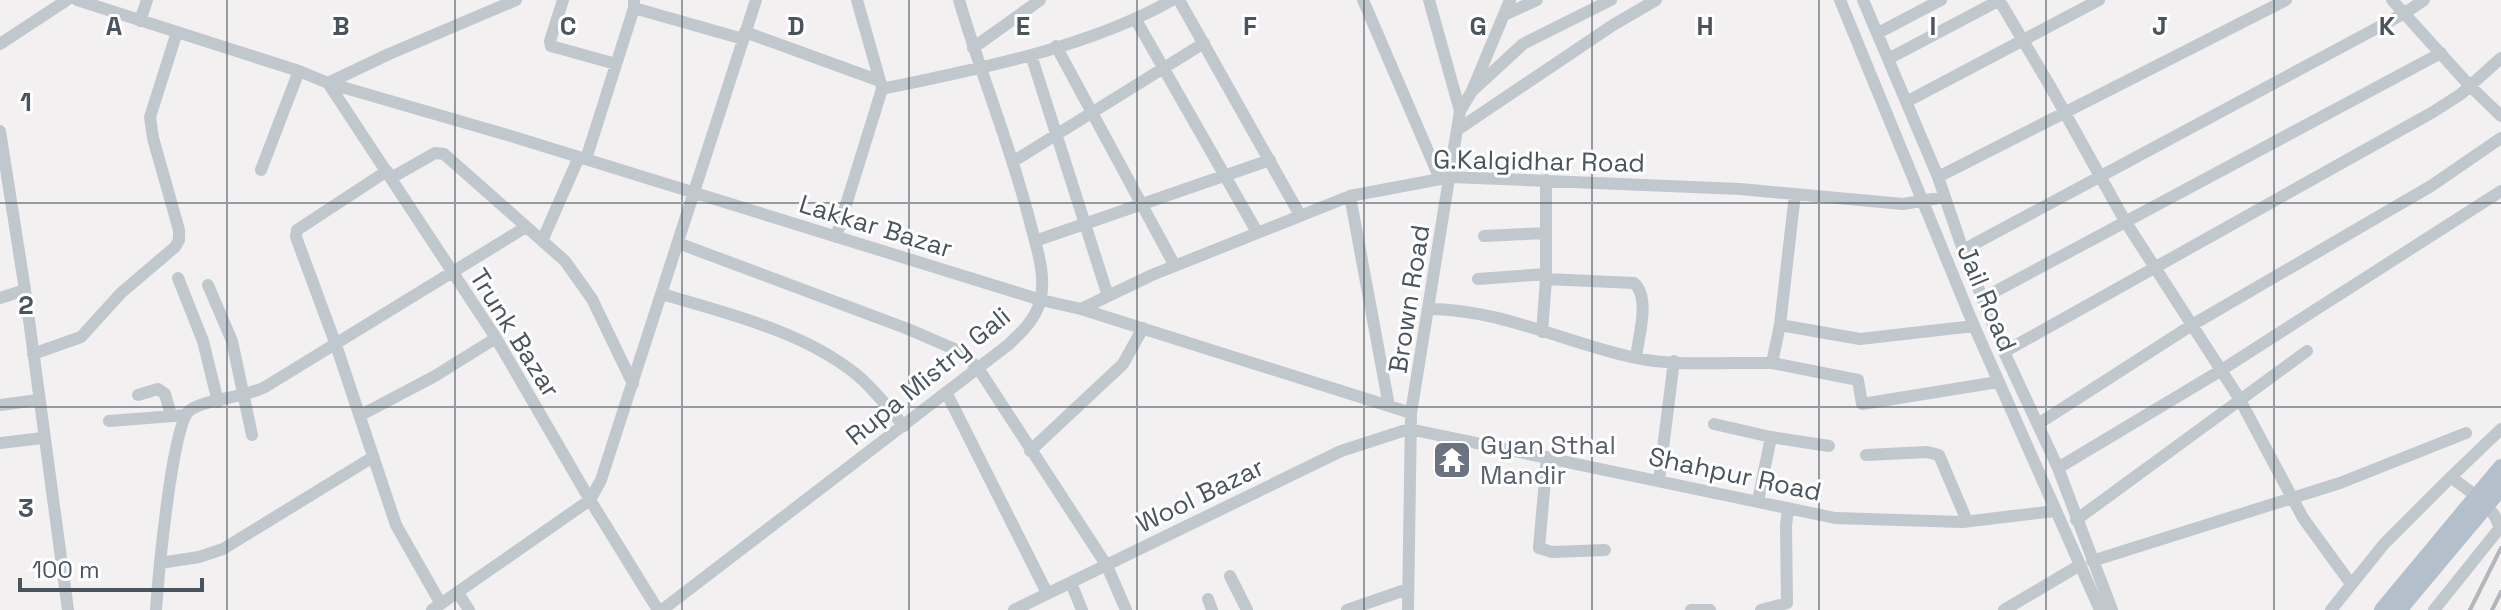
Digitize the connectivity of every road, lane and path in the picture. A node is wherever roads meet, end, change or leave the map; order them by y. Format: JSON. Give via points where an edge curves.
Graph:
{"nodes":[{"id":1,"x":67,"y":0,"type":"edge"},
{"id":2,"x":77,"y":0,"type":"edge"},
{"id":3,"x":147,"y":0,"type":"edge"},
{"id":4,"x":516,"y":0,"type":"edge"},
{"id":5,"x":563,"y":0,"type":"edge"},
{"id":6,"x":756,"y":0,"type":"edge"},
{"id":7,"x":857,"y":0,"type":"edge"},
{"id":8,"x":959,"y":0,"type":"edge"},
{"id":9,"x":1040,"y":0,"type":"edge"},
{"id":10,"x":1172,"y":0,"type":"edge"},
{"id":11,"x":1179,"y":0,"type":"edge"},
{"id":12,"x":1363,"y":0,"type":"edge"},
{"id":13,"x":1429,"y":0,"type":"edge"},
{"id":14,"x":1510,"y":0,"type":"edge"},
{"id":15,"x":1537,"y":0,"type":"edge"},
{"id":16,"x":1611,"y":0,"type":"edge"},
{"id":17,"x":1656,"y":0,"type":"edge"},
{"id":18,"x":1840,"y":0,"type":"edge"},
{"id":19,"x":1863,"y":0,"type":"edge"},
{"id":20,"x":1941,"y":0,"type":"edge"},
{"id":21,"x":1999,"y":0,"type":"edge"},
{"id":22,"x":2099,"y":0,"type":"edge"},
{"id":23,"x":2286,"y":0,"type":"edge"},
{"id":24,"x":2392,"y":0,"type":"edge"},
{"id":25,"x":2424,"y":0,"type":"edge"},
{"id":26,"x":634,"y":4,"type":"edge"},
{"id":27,"x":2405,"y":13,"type":"junction"},
{"id":28,"x":1504,"y":15,"type":"junction"},
{"id":29,"x":1136,"y":20,"type":"junction"},
{"id":30,"x":140,"y":21,"type":"junction"},
{"id":31,"x":177,"y":32,"type":"junction"},
{"id":32,"x":1878,"y":33,"type":"junction"},
{"id":33,"x":744,"y":35,"type":"junction"},
{"id":34,"x":2022,"y":40,"type":"junction"},
{"id":35,"x":1204,"y":43,"type":"junction"},
{"id":36,"x":0,"y":44,"type":"edge"},
{"id":37,"x":1056,"y":46,"type":"junction"},
{"id":38,"x":973,"y":48,"type":"junction"},
{"id":39,"x":2441,"y":53,"type":"junction"},
{"id":40,"x":1031,"y":55,"type":"junction"},
{"id":41,"x":2501,"y":58,"type":"edge"},
{"id":42,"x":1888,"y":59,"type":"junction"},
{"id":43,"x":616,"y":64,"type":"junction"},
{"id":44,"x":1163,"y":68,"type":"junction"},
{"id":45,"x":980,"y":69,"type":"junction"},
{"id":46,"x":299,"y":71,"type":"junction"},
{"id":47,"x":328,"y":83,"type":"junction"},
{"id":48,"x":881,"y":85,"type":"junction"},
{"id":49,"x":2469,"y":85,"type":"junction"},
{"id":50,"x":1472,"y":91,"type":"junction"},
{"id":51,"x":1906,"y":102,"type":"junction"},
{"id":52,"x":1092,"y":111,"type":"junction"},
{"id":53,"x":1460,"y":111,"type":"junction"},
{"id":54,"x":2065,"y":112,"type":"junction"},
{"id":55,"x":2501,"y":116,"type":"edge"},
{"id":56,"x":1457,"y":130,"type":"junction"},
{"id":57,"x":0,"y":131,"type":"edge"},
{"id":58,"x":1058,"y":133,"type":"junction"},
{"id":59,"x":2501,"y":138,"type":"edge"},
{"id":60,"x":582,"y":158,"type":"junction"},
{"id":61,"x":1270,"y":160,"type":"junction"},
{"id":62,"x":1014,"y":161,"type":"junction"},
{"id":63,"x":261,"y":170,"type":"dead end"},
{"id":64,"x":389,"y":175,"type":"junction"},
{"id":65,"x":1226,"y":175,"type":"junction"},
{"id":66,"x":2100,"y":175,"type":"junction"},
{"id":67,"x":1938,"y":177,"type":"junction"},
{"id":68,"x":1445,"y":178,"type":"junction"},
{"id":69,"x":1546,"y":180,"type":"junction"},
{"id":70,"x":2501,"y":191,"type":"edge"},
{"id":71,"x":693,"y":192,"type":"junction"},
{"id":72,"x":1795,"y":194,"type":"junction"},
{"id":73,"x":1350,"y":196,"type":"junction"},
{"id":74,"x":1945,"y":197,"type":"junction"},
{"id":75,"x":1925,"y":202,"type":"junction"},
{"id":76,"x":1141,"y":205,"type":"junction"},
{"id":77,"x":1300,"y":215,"type":"junction"},
{"id":78,"x":2125,"y":221,"type":"junction"},
{"id":79,"x":1085,"y":224,"type":"junction"},
{"id":80,"x":526,"y":227,"type":"junction"},
{"id":81,"x":1257,"y":232,"type":"junction"},
{"id":82,"x":1546,"y":233,"type":"junction"},
{"id":83,"x":1484,"y":236,"type":"dead end"},
{"id":84,"x":836,"y":237,"type":"junction"},
{"id":85,"x":542,"y":241,"type":"junction"},
{"id":86,"x":1035,"y":241,"type":"junction"},
{"id":87,"x":678,"y":243,"type":"junction"},
{"id":88,"x":1963,"y":250,"type":"junction"},
{"id":89,"x":1175,"y":266,"type":"junction"},
{"id":90,"x":2154,"y":268,"type":"junction"},
{"id":91,"x":452,"y":272,"type":"junction"},
{"id":92,"x":1546,"y":277,"type":"junction"},
{"id":93,"x":178,"y":278,"type":"dead end"},
{"id":94,"x":1478,"y":279,"type":"dead end"},
{"id":95,"x":208,"y":285,"type":"dead end"},
{"id":96,"x":25,"y":290,"type":"junction"},
{"id":97,"x":662,"y":294,"type":"junction"},
{"id":98,"x":1108,"y":296,"type":"junction"},
{"id":99,"x":0,"y":298,"type":"edge"},
{"id":100,"x":1983,"y":298,"type":"junction"},
{"id":101,"x":1041,"y":300,"type":"junction"},
{"id":102,"x":1081,"y":309,"type":"junction"},
{"id":103,"x":1429,"y":309,"type":"junction"},
{"id":104,"x":1780,"y":325,"type":"junction"},
{"id":105,"x":2192,"y":325,"type":"junction"},
{"id":106,"x":1974,"y":326,"type":"junction"},
{"id":107,"x":1143,"y":328,"type":"junction"},
{"id":108,"x":1542,"y":332,"type":"junction"},
{"id":109,"x":496,"y":338,"type":"junction"},
{"id":110,"x":336,"y":345,"type":"junction"},
{"id":111,"x":2307,"y":351,"type":"dead end"},
{"id":112,"x":2004,"y":352,"type":"junction"},
{"id":113,"x":33,"y":354,"type":"junction"},
{"id":114,"x":1636,"y":358,"type":"junction"},
{"id":115,"x":1674,"y":361,"type":"junction"},
{"id":116,"x":1772,"y":363,"type":"junction"},
{"id":117,"x":978,"y":368,"type":"junction"},
{"id":118,"x":2220,"y":371,"type":"junction"},
{"id":119,"x":1998,"y":382,"type":"junction"},
{"id":120,"x":633,"y":384,"type":"junction"},
{"id":121,"x":946,"y":392,"type":"junction"},
{"id":122,"x":138,"y":395,"type":"dead end"},
{"id":123,"x":244,"y":396,"type":"junction"},
{"id":124,"x":2239,"y":398,"type":"junction"},
{"id":125,"x":38,"y":400,"type":"junction"},
{"id":126,"x":218,"y":402,"type":"junction"},
{"id":127,"x":0,"y":405,"type":"edge"},
{"id":128,"x":1389,"y":406,"type":"junction"},
{"id":129,"x":1411,"y":413,"type":"junction"},
{"id":130,"x":171,"y":415,"type":"junction"},
{"id":131,"x":186,"y":415,"type":"junction"},
{"id":132,"x":361,"y":415,"type":"junction"},
{"id":133,"x":109,"y":421,"type":"dead end"},
{"id":134,"x":1714,"y":424,"type":"dead end"},
{"id":135,"x":2038,"y":424,"type":"junction"},
{"id":136,"x":904,"y":426,"type":"junction"},
{"id":137,"x":1409,"y":429,"type":"junction"},
{"id":138,"x":2501,"y":429,"type":"edge"},
{"id":139,"x":2466,"y":433,"type":"dead end"},
{"id":140,"x":252,"y":435,"type":"dead end"},
{"id":141,"x":1771,"y":437,"type":"junction"},
{"id":142,"x":43,"y":438,"type":"junction"},
{"id":143,"x":0,"y":443,"type":"edge"},
{"id":144,"x":1829,"y":446,"type":"dead end"},
{"id":145,"x":1030,"y":451,"type":"junction"},
{"id":146,"x":1866,"y":455,"type":"dead end"},
{"id":147,"x":373,"y":457,"type":"junction"},
{"id":148,"x":1547,"y":457,"type":"junction"},
{"id":149,"x":2501,"y":467,"type":"edge"},
{"id":150,"x":2058,"y":468,"type":"junction"},
{"id":151,"x":2451,"y":477,"type":"junction"},
{"id":152,"x":1659,"y":480,"type":"junction"},
{"id":153,"x":2501,"y":488,"type":"edge"},
{"id":154,"x":2291,"y":497,"type":"junction"},
{"id":155,"x":590,"y":500,"type":"junction"},
{"id":156,"x":1758,"y":501,"type":"junction"},
{"id":157,"x":1788,"y":508,"type":"junction"},
{"id":158,"x":2055,"y":511,"type":"junction"},
{"id":159,"x":2076,"y":520,"type":"junction"},
{"id":160,"x":1967,"y":521,"type":"junction"},
{"id":161,"x":1605,"y":550,"type":"dead end"},
{"id":162,"x":160,"y":563,"type":"junction"},
{"id":163,"x":2086,"y":563,"type":"junction"},
{"id":164,"x":1107,"y":566,"type":"junction"},
{"id":165,"x":1230,"y":576,"type":"dead end"},
{"id":166,"x":1071,"y":583,"type":"junction"},
{"id":167,"x":2351,"y":584,"type":"junction"},
{"id":168,"x":1408,"y":589,"type":"junction"},
{"id":169,"x":458,"y":593,"type":"junction"},
{"id":170,"x":1041,"y":601,"type":"edge"},
{"id":171,"x":436,"y":607,"type":"edge"},
{"id":172,"x":1788,"y":607,"type":"edge"},
{"id":173,"x":68,"y":610,"type":"edge"},
{"id":174,"x":156,"y":610,"type":"edge"},
{"id":175,"x":469,"y":610,"type":"edge"},
{"id":176,"x":660,"y":610,"type":"edge"},
{"id":177,"x":1014,"y":610,"type":"edge"},
{"id":178,"x":1082,"y":610,"type":"edge"},
{"id":179,"x":1126,"y":610,"type":"edge"},
{"id":180,"x":1247,"y":610,"type":"edge"},
{"id":181,"x":1347,"y":610,"type":"edge"},
{"id":182,"x":1408,"y":610,"type":"edge"},
{"id":183,"x":1691,"y":610,"type":"edge"},
{"id":184,"x":1710,"y":610,"type":"edge"},
{"id":185,"x":1761,"y":610,"type":"edge"},
{"id":186,"x":2004,"y":610,"type":"edge"},
{"id":187,"x":2100,"y":610,"type":"edge"},
{"id":188,"x":2112,"y":610,"type":"edge"},
{"id":189,"x":2331,"y":610,"type":"edge"},
{"id":190,"x":2382,"y":610,"type":"edge"},
{"id":191,"x":2399,"y":610,"type":"edge"},
{"id":192,"x":2434,"y":610,"type":"edge"}],
"edges":[{"from":1,"to":36,"type":"street"},
{"from":2,"to":30,"type":"street","name":"Lakkar Bazar"},
{"from":3,"to":30,"type":"street"},
{"from":4,"to":47,"type":"street"},
{"from":5,"to":43,"type":"street","via":[[551,46]]},
{"from":6,"to":33,"type":"street"},
{"from":7,"to":48,"type":"street"},
{"from":8,"to":38,"type":"street","name":"Rupa Mistry Gali"},
{"from":9,"to":38,"type":"street"},
{"from":10,"to":29,"type":"street"},
{"from":11,"to":35,"type":"street"},
{"from":12,"to":68,"type":"street"},
{"from":13,"to":53,"type":"street","name":"Brown Road"},
{"from":14,"to":28,"type":"street"},
{"from":15,"to":28,"type":"street"},
{"from":16,"to":50,"type":"street","via":[[1523,44]]},
{"from":17,"to":56,"type":"street"},
{"from":18,"to":75,"type":"street","name":"Jail Road"},
{"from":19,"to":32,"type":"street","name":"Jail Road"},
{"from":20,"to":32,"type":"street"},
{"from":21,"to":34,"type":"street"},
{"from":21,"to":42,"type":"street"},
{"from":22,"to":34,"type":"street"},
{"from":23,"to":54,"type":"street"},
{"from":24,"to":27,"type":"street"},
{"from":25,"to":27,"type":"street"},
{"from":26,"to":33,"type":"street"},
{"from":26,"to":43,"type":"street"},
{"from":27,"to":39,"type":"street"},
{"from":27,"to":66,"type":"street"},
{"from":28,"to":50,"type":"street"},
{"from":29,"to":37,"type":"street"},
{"from":29,"to":44,"type":"street"},
{"from":30,"to":31,"type":"street","name":"Lakkar Bazar"},
{"from":31,"to":46,"type":"street","name":"Lakkar Bazar"},
{"from":31,"to":113,"type":"street","via":[[150,117],[179,240],[81,337]]},
{"from":32,"to":42,"type":"street","name":"Jail Road"},
{"from":33,"to":48,"type":"street"},
{"from":33,"to":71,"type":"street"},
{"from":34,"to":51,"type":"street"},
{"from":34,"to":54,"type":"street"},
{"from":35,"to":44,"type":"street"},
{"from":35,"to":61,"type":"street"},
{"from":37,"to":40,"type":"street"},
{"from":37,"to":52,"type":"street"},
{"from":38,"to":45,"type":"street","name":"Rupa Mistry Gali"},
{"from":39,"to":49,"type":"street"},
{"from":39,"to":78,"type":"street"},
{"from":40,"to":45,"type":"street"},
{"from":40,"to":58,"type":"street"},
{"from":41,"to":49,"type":"street"},
{"from":42,"to":51,"type":"street","name":"Jail Road"},
{"from":43,"to":60,"type":"street"},
{"from":44,"to":52,"type":"street"},
{"from":44,"to":65,"type":"street"},
{"from":45,"to":48,"type":"street"},
{"from":45,"to":62,"type":"street","name":"Rupa Mistry Gali"},
{"from":46,"to":47,"type":"street","name":"Lakkar Bazar"},
{"from":46,"to":63,"type":"street"},
{"from":47,"to":60,"type":"street","name":"Lakkar Bazar"},
{"from":47,"to":64,"type":"street","name":"Trunk Bazar"},
{"from":48,"to":84,"type":"street"},
{"from":49,"to":55,"type":"street"},
{"from":49,"to":90,"type":"street","via":[[2433,112]]},
{"from":50,"to":53,"type":"street"},
{"from":51,"to":67,"type":"street","name":"Jail Road"},
{"from":52,"to":58,"type":"street"},
{"from":52,"to":76,"type":"street"},
{"from":53,"to":56,"type":"street","name":"Brown Road"},
{"from":54,"to":66,"type":"street"},
{"from":54,"to":67,"type":"street"},
{"from":56,"to":68,"type":"street","name":"Brown Road"},
{"from":57,"to":96,"type":"street"},
{"from":58,"to":62,"type":"street"},
{"from":58,"to":79,"type":"street"},
{"from":59,"to":105,"type":"street","via":[[2431,186]]},
{"from":60,"to":71,"type":"street","name":"Lakkar Bazar"},
{"from":60,"to":85,"type":"street"},
{"from":61,"to":65,"type":"street"},
{"from":61,"to":77,"type":"street"},
{"from":62,"to":86,"type":"street","name":"Rupa Mistry Gali"},
{"from":64,"to":80,"type":"street","via":[[435,153],[444,154]]},
{"from":64,"to":91,"type":"street","name":"Trunk Bazar"},
{"from":64,"to":110,"type":"street","via":[[295,234]]},
{"from":65,"to":76,"type":"street"},
{"from":65,"to":81,"type":"street"},
{"from":66,"to":78,"type":"street"},
{"from":66,"to":88,"type":"street"},
{"from":67,"to":74,"type":"street","name":"Jail Road"},
{"from":68,"to":69,"type":"street","name":"G.Kalgidhar Road"},
{"from":68,"to":73,"type":"street","name":"G.Kalgidhar Road"},
{"from":68,"to":103,"type":"street","name":"Brown Road"},
{"from":69,"to":72,"type":"street","name":"G.Kalgidhar Road"},
{"from":69,"to":82,"type":"street"},
{"from":70,"to":118,"type":"street"},
{"from":71,"to":84,"type":"street","name":"Lakkar Bazar"},
{"from":71,"to":87,"type":"street"},
{"from":72,"to":75,"type":"street","name":"G.Kalgidhar Road"},
{"from":72,"to":104,"type":"street"},
{"from":73,"to":77,"type":"street","name":"G.Kalgidhar Road"},
{"from":73,"to":128,"type":"street"},
{"from":74,"to":75,"type":"street","name":"G.Kalgidhar Road"},
{"from":74,"to":88,"type":"street","name":"Jail Road"},
{"from":75,"to":106,"type":"street","name":"Jail Road"},
{"from":76,"to":79,"type":"street"},
{"from":76,"to":89,"type":"street"},
{"from":77,"to":81,"type":"street","name":"G.Kalgidhar Road"},
{"from":78,"to":90,"type":"street"},
{"from":78,"to":100,"type":"street"},
{"from":79,"to":86,"type":"street"},
{"from":79,"to":98,"type":"street"},
{"from":80,"to":85,"type":"street"},
{"from":80,"to":91,"type":"street"},
{"from":81,"to":89,"type":"street","name":"G.Kalgidhar Road"},
{"from":82,"to":83,"type":"street"},
{"from":82,"to":92,"type":"street"},
{"from":84,"to":101,"type":"street","name":"Lakkar Bazar"},
{"from":85,"to":120,"type":"street","via":[[587,291]]},
{"from":86,"to":101,"type":"street","name":"Rupa Mistry Gali"},
{"from":87,"to":97,"type":"street"},
{"from":87,"to":117,"type":"street","via":[[922,335],[959,351]]},
{"from":88,"to":100,"type":"street","name":"Jail Road"},
{"from":89,"to":98,"type":"street","name":"G.Kalgidhar Road"},
{"from":90,"to":105,"type":"street"},
{"from":90,"to":112,"type":"street"},
{"from":91,"to":109,"type":"street","name":"Trunk Bazar"},
{"from":91,"to":110,"type":"street"},
{"from":92,"to":94,"type":"street"},
{"from":92,"to":108,"type":"street"},
{"from":92,"to":114,"type":"street","via":[[1634,283],[1642,302]]},
{"from":93,"to":126,"type":"street","via":[[203,341]]},
{"from":95,"to":123,"type":"street","via":[[232,341]]},
{"from":96,"to":99,"type":"street"},
{"from":96,"to":113,"type":"street"},
{"from":97,"to":120,"type":"street"},
{"from":97,"to":136,"type":"street","via":[[810,346],[857,375]]},
{"from":98,"to":102,"type":"street","name":"G.Kalgidhar Road"},
{"from":100,"to":112,"type":"street","name":"Jail Road"},
{"from":101,"to":102,"type":"street","name":"Lakkar Bazar"},
{"from":101,"to":117,"type":"street","name":"Rupa Mistry Gali","via":[[1023,332]]},
{"from":102,"to":107,"type":"street","name":"Lakkar Bazar"},
{"from":103,"to":108,"type":"street","via":[[1473,311]]},
{"from":103,"to":129,"type":"street","name":"Brown Road"},
{"from":104,"to":106,"type":"street","via":[[1860,339]]},
{"from":104,"to":116,"type":"street"},
{"from":105,"to":118,"type":"street"},
{"from":105,"to":135,"type":"street"},
{"from":106,"to":119,"type":"street","name":"Jail Road"},
{"from":107,"to":128,"type":"street","name":"Lakkar Bazar"},
{"from":107,"to":145,"type":"street","via":[[1123,364]]},
{"from":108,"to":114,"type":"street"},
{"from":109,"to":132,"type":"street"},
{"from":109,"to":155,"type":"street","name":"Trunk Bazar"},
{"from":110,"to":123,"type":"street"},
{"from":110,"to":132,"type":"street"},
{"from":111,"to":124,"type":"street"},
{"from":112,"to":135,"type":"street","name":"Jail Road"},
{"from":113,"to":125,"type":"street"},
{"from":114,"to":115,"type":"street"},
{"from":115,"to":116,"type":"street"},
{"from":115,"to":152,"type":"street"},
{"from":116,"to":119,"type":"street","via":[[1858,380],[1864,405]]},
{"from":117,"to":121,"type":"street","name":"Rupa Mistry Gali"},
{"from":117,"to":145,"type":"street"},
{"from":118,"to":124,"type":"street"},
{"from":118,"to":150,"type":"street"},
{"from":119,"to":158,"type":"street","name":"Jail Road"},
{"from":120,"to":155,"type":"street"},
{"from":121,"to":136,"type":"street","name":"Rupa Mistry Gali"},
{"from":121,"to":170,"type":"street"},
{"from":122,"to":130,"type":"street","via":[[158,389],[165,394]]},
{"from":123,"to":126,"type":"street"},
{"from":123,"to":140,"type":"street"},
{"from":124,"to":154,"type":"street"},
{"from":124,"to":159,"type":"street"},
{"from":125,"to":127,"type":"street"},
{"from":125,"to":142,"type":"street"},
{"from":126,"to":131,"type":"street"},
{"from":128,"to":129,"type":"street","name":"Lakkar Bazar"},
{"from":129,"to":137,"type":"street","name":"Brown Road"},
{"from":130,"to":131,"type":"street"},
{"from":130,"to":133,"type":"street"},
{"from":131,"to":162,"type":"street"},
{"from":132,"to":147,"type":"street"},
{"from":134,"to":141,"type":"street"},
{"from":135,"to":150,"type":"street","name":"Jail Road"},
{"from":136,"to":176,"type":"street","name":"Rupa Mistry Gali"},
{"from":137,"to":148,"type":"street","name":"Shahpur Road"},
{"from":137,"to":164,"type":"street","name":"Wool Bazar","via":[[1341,451]]},
{"from":137,"to":168,"type":"street","name":"Brown Road"},
{"from":138,"to":151,"type":"street"},
{"from":139,"to":154,"type":"street"},
{"from":141,"to":144,"type":"street"},
{"from":141,"to":156,"type":"street"},
{"from":142,"to":143,"type":"street"},
{"from":142,"to":173,"type":"street"},
{"from":145,"to":164,"type":"street"},
{"from":146,"to":160,"type":"street","via":[[1939,455]]},
{"from":147,"to":162,"type":"street","via":[[223,549]]},
{"from":147,"to":171,"type":"street","via":[[396,525]]},
{"from":148,"to":152,"type":"street","name":"Shahpur Road"},
{"from":148,"to":161,"type":"street","via":[[1539,548]]},
{"from":149,"to":190,"type":"main road","bridge":true},
{"from":150,"to":159,"type":"street","name":"Jail Road"},
{"from":151,"to":167,"type":"street"},
{"from":151,"to":192,"type":"street","via":[[2493,513],[2499,529]]},
{"from":152,"to":156,"type":"street","name":"Shahpur Road"},
{"from":153,"to":191,"type":"main road","bridge":true},
{"from":154,"to":163,"type":"street"},
{"from":154,"to":167,"type":"street"},
{"from":155,"to":169,"type":"street"},
{"from":155,"to":176,"type":"street","name":"Trunk Bazar"},
{"from":156,"to":157,"type":"street","name":"Shahpur Road"},
{"from":157,"to":160,"type":"street","name":"Shahpur Road","via":[[1835,518]]},
{"from":157,"to":172,"type":"street"},
{"from":158,"to":160,"type":"street","name":"Shahpur Road"},
{"from":158,"to":163,"type":"street","name":"Jail Road"},
{"from":159,"to":163,"type":"street","name":"Jail Road"},
{"from":162,"to":174,"type":"street"},
{"from":163,"to":186,"type":"street"},
{"from":163,"to":187,"type":"street","name":"Jail Road"},
{"from":163,"to":188,"type":"street","name":"Jail Road"},
{"from":164,"to":166,"type":"street","name":"Wool Bazar"},
{"from":164,"to":179,"type":"street"},
{"from":165,"to":180,"type":"street"},
{"from":166,"to":170,"type":"street","name":"Wool Bazar"},
{"from":166,"to":178,"type":"street"},
{"from":167,"to":189,"type":"street"},
{"from":168,"to":181,"type":"street"},
{"from":168,"to":182,"type":"street","name":"Brown Road"},
{"from":169,"to":171,"type":"street"},
{"from":169,"to":175,"type":"street"},
{"from":170,"to":177,"type":"street","name":"Wool Bazar"},
{"from":172,"to":185,"type":"street"},
{"from":183,"to":184,"type":"street"}]}
